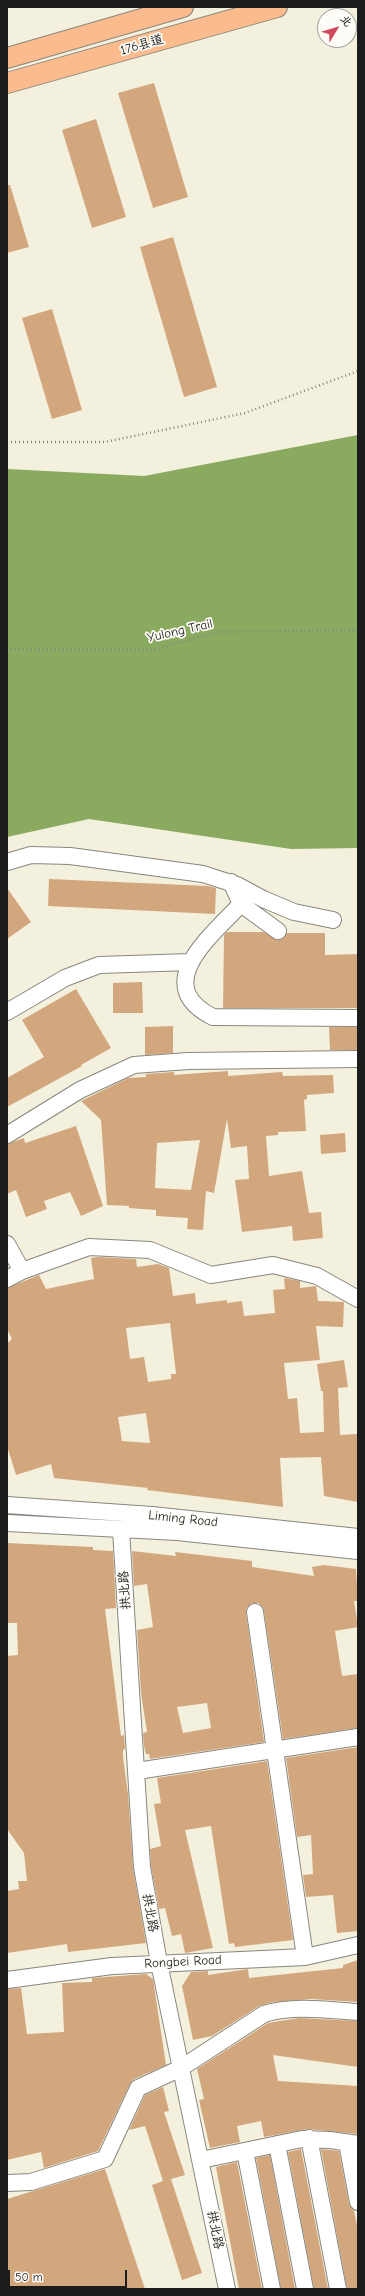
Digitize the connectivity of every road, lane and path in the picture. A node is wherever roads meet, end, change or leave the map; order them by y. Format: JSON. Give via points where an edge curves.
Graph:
{"nodes":[{"id":1,"x":183,"y":7,"type":"edge"},
{"id":2,"x":277,"y":7,"type":"edge"},
{"id":3,"x":7,"y":58,"type":"edge"},
{"id":4,"x":7,"y":84,"type":"edge"},
{"id":5,"x":358,"y":371,"type":"edge"},
{"id":6,"x":7,"y":442,"type":"edge"},
{"id":7,"x":358,"y":630,"type":"edge"},
{"id":8,"x":7,"y":649,"type":"edge"},
{"id":9,"x":7,"y":862,"type":"edge"},
{"id":10,"x":231,"y":882,"type":"junction"},
{"id":11,"x":241,"y":904,"type":"junction"},
{"id":12,"x":333,"y":920,"type":"dead end"},
{"id":13,"x":278,"y":931,"type":"dead end"},
{"id":14,"x":190,"y":962,"type":"junction"},
{"id":15,"x":7,"y":1012,"type":"edge"},
{"id":16,"x":358,"y":1018,"type":"edge"},
{"id":17,"x":358,"y":1059,"type":"edge"},
{"id":18,"x":7,"y":1135,"type":"edge"},
{"id":19,"x":7,"y":1244,"type":"edge"},
{"id":20,"x":22,"y":1271,"type":"junction"},
{"id":21,"x":7,"y":1279,"type":"edge"},
{"id":22,"x":358,"y":1298,"type":"edge"},
{"id":23,"x":7,"y":1505,"type":"edge"},
{"id":24,"x":7,"y":1523,"type":"edge"},
{"id":25,"x":121,"y":1530,"type":"junction"},
{"id":26,"x":358,"y":1537,"type":"edge"},
{"id":27,"x":358,"y":1551,"type":"edge"},
{"id":28,"x":255,"y":1612,"type":"dead end"},
{"id":29,"x":358,"y":1737,"type":"edge"},
{"id":30,"x":275,"y":1750,"type":"junction"},
{"id":31,"x":137,"y":1771,"type":"junction"},
{"id":32,"x":358,"y":1945,"type":"edge"},
{"id":33,"x":305,"y":1958,"type":"junction"},
{"id":34,"x":159,"y":1964,"type":"junction"},
{"id":35,"x":7,"y":1980,"type":"edge"},
{"id":36,"x":358,"y":2012,"type":"edge"},
{"id":37,"x":181,"y":2068,"type":"junction"},
{"id":38,"x":309,"y":2138,"type":"junction"},
{"id":39,"x":277,"y":2144,"type":"junction"},
{"id":40,"x":353,"y":2144,"type":"edge"},
{"id":41,"x":245,"y":2151,"type":"junction"},
{"id":42,"x":201,"y":2160,"type":"junction"},
{"id":43,"x":7,"y":2183,"type":"edge"},
{"id":44,"x":358,"y":2202,"type":"edge"},
{"id":45,"x":223,"y":2288,"type":"edge"},
{"id":46,"x":272,"y":2289,"type":"edge"},
{"id":47,"x":305,"y":2289,"type":"edge"},
{"id":48,"x":338,"y":2289,"type":"edge"}],
"edges":[{"from":1,"to":3,"type":"main road","name":"176县道"},
{"from":2,"to":4,"type":"main road","name":"176县道"},
{"from":5,"to":6,"type":"path","via":[[245,413],[105,442]]},
{"from":7,"to":8,"type":"path","name":"Yulong Trail","via":[[217,632],[153,650]]},
{"from":9,"to":10,"type":"street","via":[[31,855],[70,856],[203,874]]},
{"from":10,"to":11,"type":"street"},
{"from":10,"to":12,"type":"street","via":[[294,912]]},
{"from":11,"to":13,"type":"street"},
{"from":11,"to":14,"type":"street"},
{"from":14,"to":15,"type":"street","via":[[99,965],[65,978]]},
{"from":14,"to":16,"type":"street","via":[[185,981],[188,997],[198,1010],[213,1017]]},
{"from":17,"to":18,"type":"street","via":[[188,1061],[134,1066],[80,1090]]},
{"from":19,"to":20,"type":"street"},
{"from":20,"to":21,"type":"street"},
{"from":20,"to":22,"type":"street","via":[[89,1247],[150,1250],[211,1275],[272,1265],[317,1276]]},
{"from":23,"to":26,"type":"street","name":"Liming Road","via":[[152,1515]]},
{"from":24,"to":25,"type":"street","name":"Liming Road"},
{"from":25,"to":27,"type":"street","name":"Liming Road","via":[[177,1532]]},
{"from":25,"to":31,"type":"street","name":"拱北路"},
{"from":28,"to":30,"type":"street"},
{"from":29,"to":30,"type":"street"},
{"from":30,"to":31,"type":"street"},
{"from":30,"to":33,"type":"street"},
{"from":31,"to":34,"type":"street","name":"拱北路","via":[[142,1867]]},
{"from":32,"to":33,"type":"street","name":"Rongbei Road"},
{"from":33,"to":34,"type":"street","name":"Rongbei Road"},
{"from":34,"to":35,"type":"street","name":"Rongbei Road","via":[[112,1966]]},
{"from":34,"to":37,"type":"street","name":"拱北路"},
{"from":36,"to":37,"type":"street","via":[[284,2010],[264,2014]]},
{"from":37,"to":42,"type":"street","name":"拱北路"},
{"from":37,"to":43,"type":"street","via":[[138,2088],[106,2159],[31,2182]]},
{"from":38,"to":39,"type":"street"},
{"from":38,"to":40,"type":"street"},
{"from":38,"to":48,"type":"street"},
{"from":39,"to":41,"type":"street"},
{"from":39,"to":47,"type":"street"},
{"from":40,"to":44,"type":"street"},
{"from":41,"to":42,"type":"street"},
{"from":41,"to":46,"type":"street"},
{"from":42,"to":45,"type":"street","name":"拱北路"}]}
